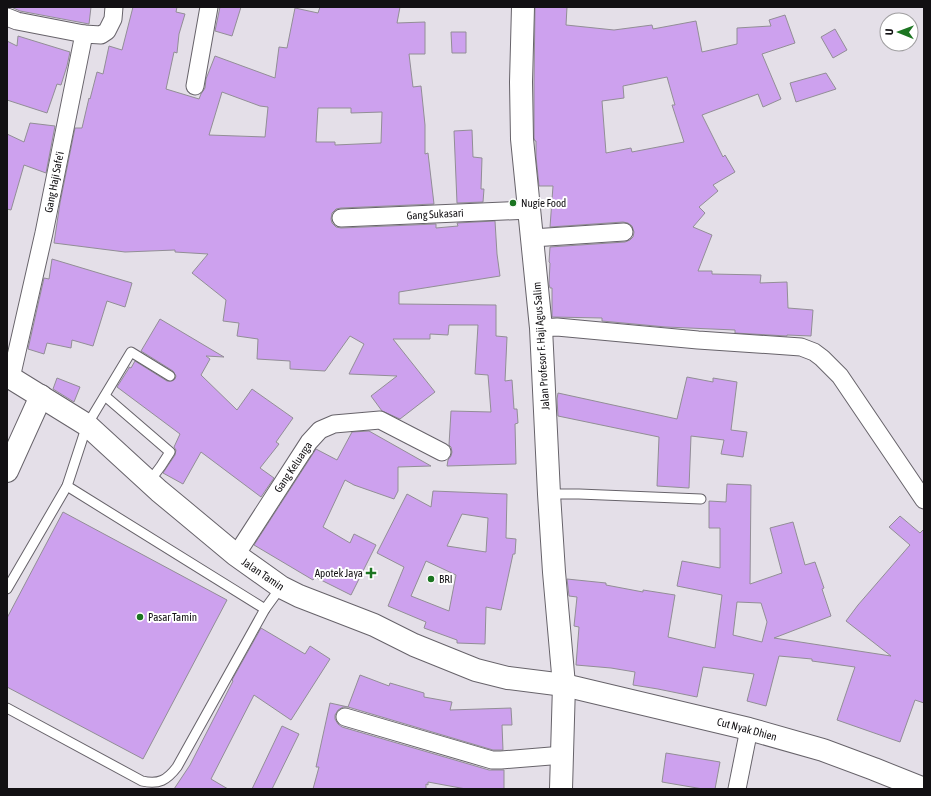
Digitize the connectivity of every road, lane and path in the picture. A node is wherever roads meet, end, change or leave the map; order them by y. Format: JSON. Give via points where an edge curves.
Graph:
{"nodes":[{"id":1,"x":114,"y":7,"type":"edge"},
{"id":2,"x":209,"y":7,"type":"edge"},
{"id":3,"x":523,"y":7,"type":"edge"},
{"id":4,"x":7,"y":17,"type":"edge"},
{"id":5,"x":84,"y":34,"type":"junction"},
{"id":6,"x":195,"y":86,"type":"dead end"},
{"id":7,"x":530,"y":210,"type":"junction"},
{"id":8,"x":341,"y":218,"type":"dead end"},
{"id":9,"x":624,"y":232,"type":"dead end"},
{"id":10,"x":532,"y":238,"type":"junction"},
{"id":11,"x":541,"y":328,"type":"junction"},
{"id":12,"x":170,"y":376,"type":"dead end"},
{"id":13,"x":9,"y":378,"type":"edge"},
{"id":14,"x":41,"y":396,"type":"junction"},
{"id":15,"x":105,"y":396,"type":"junction"},
{"id":16,"x":87,"y":425,"type":"junction"},
{"id":17,"x":442,"y":452,"type":"dead end"},
{"id":18,"x":7,"y":471,"type":"edge"},
{"id":19,"x":149,"y":482,"type":"junction"},
{"id":20,"x":66,"y":486,"type":"junction"},
{"id":21,"x":549,"y":494,"type":"junction"},
{"id":22,"x":701,"y":499,"type":"dead end"},
{"id":23,"x":924,"y":500,"type":"edge"},
{"id":24,"x":236,"y":555,"type":"junction"},
{"id":25,"x":281,"y":587,"type":"junction"},
{"id":26,"x":7,"y":589,"type":"edge"},
{"id":27,"x":265,"y":609,"type":"junction"},
{"id":28,"x":564,"y":685,"type":"junction"},
{"id":29,"x":7,"y":708,"type":"edge"},
{"id":30,"x":345,"y":717,"type":"dead end"},
{"id":31,"x":749,"y":729,"type":"junction"},
{"id":32,"x":563,"y":755,"type":"junction"},
{"id":33,"x":561,"y":789,"type":"edge"},
{"id":34,"x":737,"y":789,"type":"edge"},
{"id":35,"x":924,"y":789,"type":"edge"}],
"edges":[{"from":1,"to":5,"type":"street","via":[[113,19],[107,32]]},
{"from":2,"to":6,"type":"street"},
{"from":3,"to":7,"type":"main road","name":"Jalan Profesor F. Haji Agus Salim","via":[[522,139]]},
{"from":4,"to":5,"type":"street"},
{"from":5,"to":13,"type":"street","name":"Gang Haji Safe'i","via":[[44,233]]},
{"from":7,"to":8,"type":"street","name":"Gang Sukasari"},
{"from":7,"to":10,"type":"main road","name":"Jalan Profesor F. Haji Agus Salim"},
{"from":9,"to":10,"type":"street"},
{"from":10,"to":11,"type":"main road","name":"Jalan Profesor F. Haji Agus Salim"},
{"from":11,"to":21,"type":"main road","name":"Jalan Profesor F. Haji Agus Salim"},
{"from":11,"to":23,"type":"street","via":[[557,327],[801,347],[814,352],[840,376]]},
{"from":12,"to":15,"type":"lane","via":[[131,352]]},
{"from":13,"to":14,"type":"main road","name":"Jalan Tamin"},
{"from":14,"to":16,"type":"main road","name":"Jalan Tamin"},
{"from":14,"to":18,"type":"main road"},
{"from":15,"to":16,"type":"lane"},
{"from":15,"to":19,"type":"lane","via":[[170,452]]},
{"from":16,"to":19,"type":"main road","name":"Jalan Tamin"},
{"from":16,"to":20,"type":"lane"},
{"from":17,"to":24,"type":"street","name":"Gang Keluarga","via":[[380,420],[334,424],[320,430],[309,442]]},
{"from":19,"to":24,"type":"main road","name":"Jalan Tamin"},
{"from":20,"to":26,"type":"lane"},
{"from":20,"to":27,"type":"lane"},
{"from":21,"to":22,"type":"lane"},
{"from":21,"to":28,"type":"main road","name":"Jalan Profesor F. Haji Agus Salim"},
{"from":24,"to":25,"type":"main road","name":"Jalan Tamin"},
{"from":25,"to":27,"type":"lane"},
{"from":25,"to":28,"type":"main road","name":"Jalan Tamin","via":[[476,670],[508,678]]},
{"from":27,"to":29,"type":"lane","via":[[177,767],[164,780],[150,783],[142,781]]},
{"from":28,"to":31,"type":"main road","name":"Cut Nyak Dhien"},
{"from":28,"to":32,"type":"main road","name":"Jalan Profesor F. Haji Agus Salim"},
{"from":30,"to":32,"type":"street","via":[[492,760]]},
{"from":31,"to":34,"type":"street"},
{"from":31,"to":35,"type":"main road","name":"Cut Nyak Dhien","via":[[823,750]]},
{"from":32,"to":33,"type":"main road","name":"Jalan Profesor F. Haji Agus Salim"}]}
